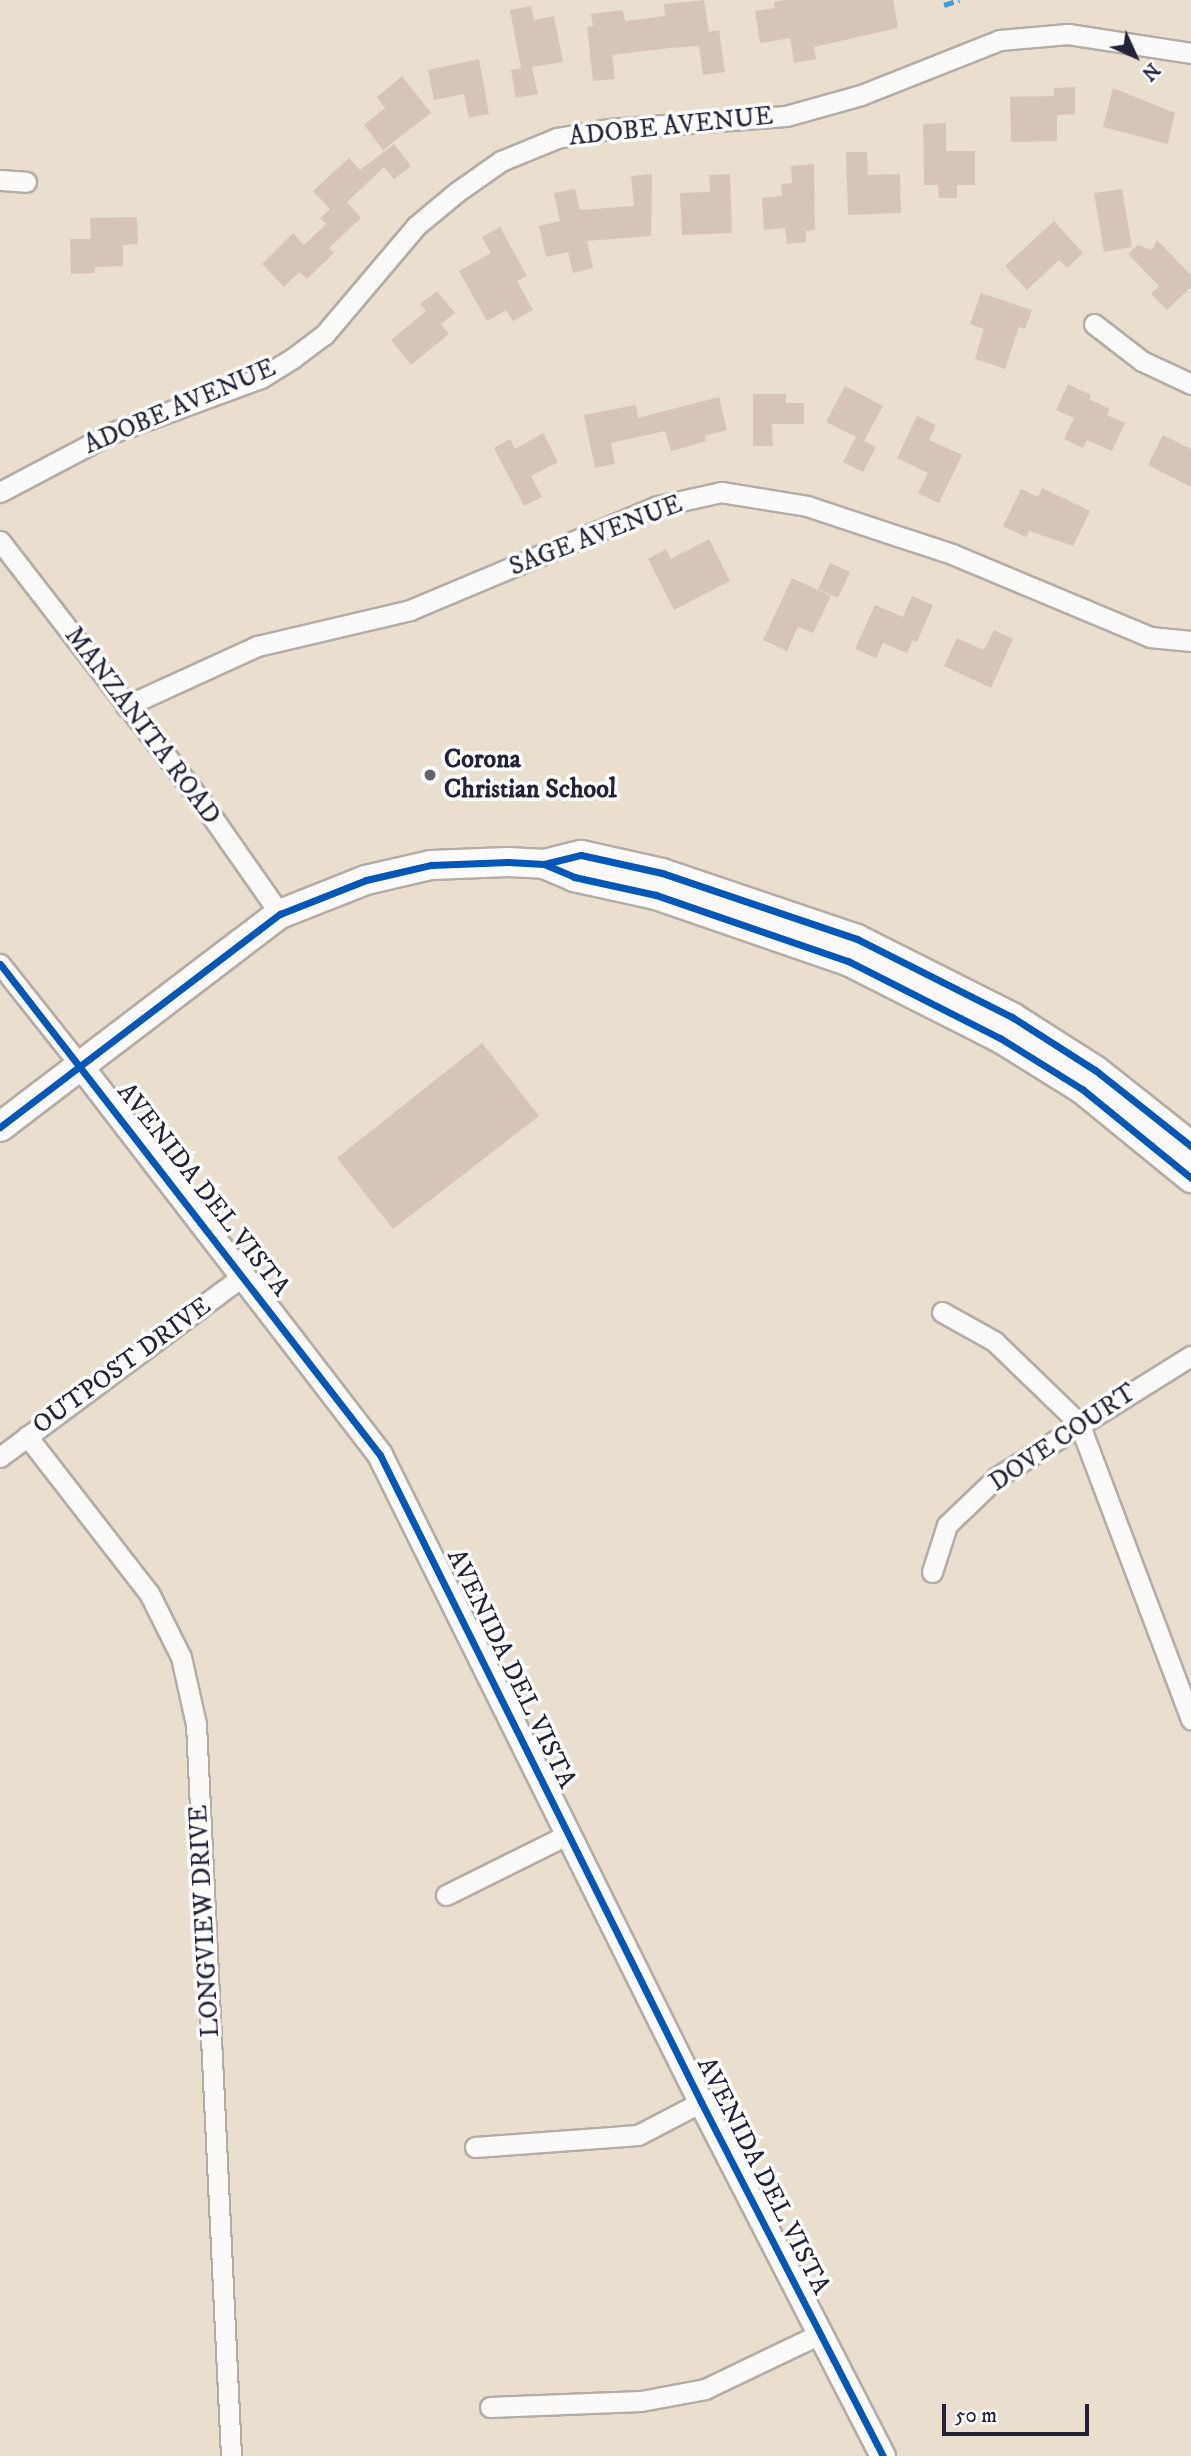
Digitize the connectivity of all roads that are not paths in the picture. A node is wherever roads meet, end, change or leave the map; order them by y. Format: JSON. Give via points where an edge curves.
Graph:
{"nodes":[{"id":1,"x":1191,"y":53,"type":"edge"},
{"id":2,"x":0,"y":180,"type":"edge"},
{"id":3,"x":26,"y":182,"type":"dead end"},
{"id":4,"x":1094,"y":324,"type":"dead end"},
{"id":5,"x":1191,"y":384,"type":"edge"},
{"id":6,"x":0,"y":492,"type":"edge"},
{"id":7,"x":0,"y":541,"type":"edge"},
{"id":8,"x":1191,"y":641,"type":"edge"},
{"id":9,"x":126,"y":706,"type":"junction"},
{"id":10,"x":544,"y":864,"type":"junction"},
{"id":11,"x":280,"y":914,"type":"junction"},
{"id":12,"x":0,"y":964,"type":"edge"},
{"id":13,"x":80,"y":1065,"type":"junction"},
{"id":14,"x":0,"y":1128,"type":"edge"},
{"id":15,"x":1191,"y":1146,"type":"edge"},
{"id":16,"x":1191,"y":1178,"type":"edge"},
{"id":17,"x":243,"y":1276,"type":"junction"},
{"id":18,"x":942,"y":1312,"type":"dead end"},
{"id":19,"x":1191,"y":1356,"type":"edge"},
{"id":20,"x":1079,"y":1423,"type":"junction"},
{"id":21,"x":27,"y":1436,"type":"junction"},
{"id":22,"x":0,"y":1457,"type":"edge"},
{"id":23,"x":932,"y":1572,"type":"dead end"},
{"id":24,"x":1191,"y":1720,"type":"edge"},
{"id":25,"x":569,"y":1834,"type":"junction"},
{"id":26,"x":446,"y":1895,"type":"dead end"},
{"id":27,"x":701,"y":2102,"type":"junction"},
{"id":28,"x":475,"y":2147,"type":"dead end"},
{"id":29,"x":820,"y":2334,"type":"junction"},
{"id":30,"x":490,"y":2407,"type":"dead end"},
{"id":31,"x":232,"y":2456,"type":"edge"},
{"id":32,"x":883,"y":2456,"type":"edge"}],
"edges":[{"from":1,"to":6,"type":"street","name":"ADOBE AVENUE","via":[[1068,34],[1000,40],[862,95],[786,116],[609,129],[557,138],[501,161],[416,226],[324,335],[293,358],[261,378],[114,432]]},
{"from":2,"to":3,"type":"street"},
{"from":4,"to":5,"type":"street","via":[[1142,361]]},
{"from":7,"to":9,"type":"street","name":"MANZANITA ROAD"},
{"from":8,"to":9,"type":"street","name":"SAGE AVENUE","via":[[1150,637],[952,554],[807,506],[721,492],[658,506],[410,610],[257,646]]},
{"from":9,"to":11,"type":"street","name":"MANZANITA ROAD","via":[[201,801]]},
{"from":10,"to":11,"type":"main road","via":[[431,865],[354,884]]},
{"from":10,"to":15,"type":"main road","via":[[581,855],[662,873],[857,939],[1032,1030],[1115,1084]]},
{"from":10,"to":16,"type":"main road","via":[[574,877],[656,895],[848,961],[1000,1038],[1082,1089]]},
{"from":11,"to":13,"type":"main road"},
{"from":12,"to":13,"type":"street","name":"AVENIDA DEL VISTA"},
{"from":13,"to":14,"type":"main road"},
{"from":13,"to":17,"type":"street","name":"AVENIDA DEL VISTA"},
{"from":17,"to":21,"type":"street","name":"OUTPOST DRIVE"},
{"from":17,"to":25,"type":"street","name":"AVENIDA DEL VISTA","via":[[380,1455]]},
{"from":18,"to":20,"type":"street","via":[[994,1341]]},
{"from":19,"to":20,"type":"street","name":"DOVE COURT"},
{"from":20,"to":23,"type":"street","name":"DOVE COURT","via":[[997,1477],[947,1525]]},
{"from":20,"to":24,"type":"street"},
{"from":21,"to":22,"type":"street","name":"OUTPOST DRIVE"},
{"from":21,"to":31,"type":"street","name":"LONGVIEW DRIVE","via":[[149,1593],[181,1657],[196,1724]]},
{"from":25,"to":26,"type":"street"},
{"from":25,"to":27,"type":"street","name":"AVENIDA DEL VISTA"},
{"from":27,"to":28,"type":"street","via":[[638,2136]]},
{"from":27,"to":29,"type":"street","name":"AVENIDA DEL VISTA"},
{"from":29,"to":30,"type":"street","via":[[705,2389],[641,2401]]},
{"from":29,"to":32,"type":"street","name":"AVENIDA DEL VISTA"}]}
